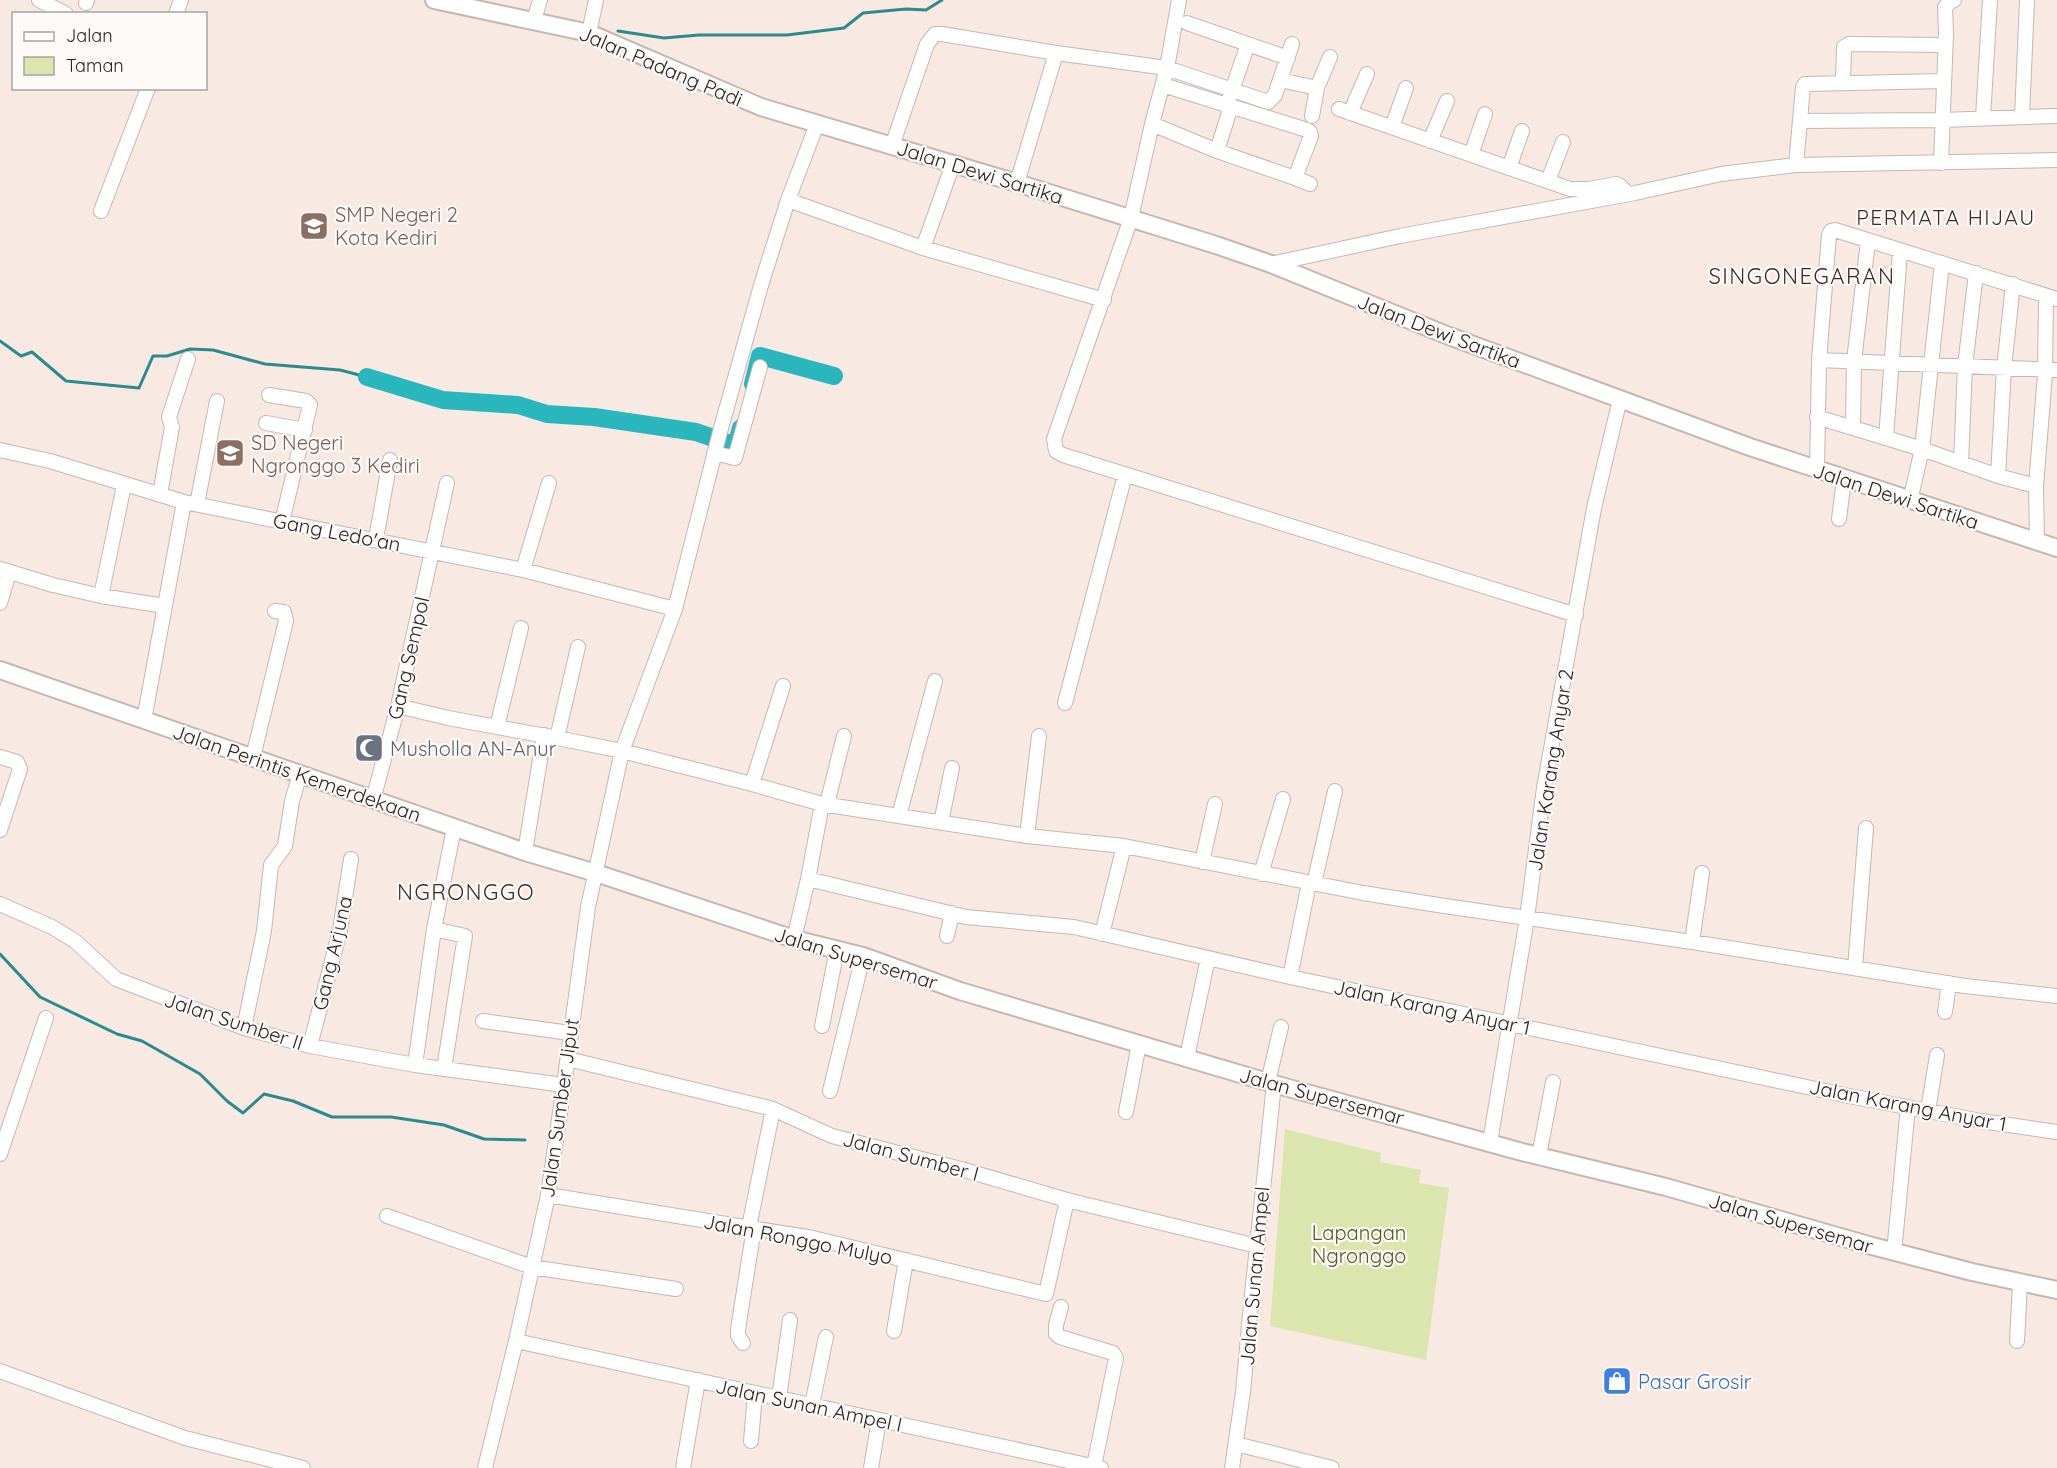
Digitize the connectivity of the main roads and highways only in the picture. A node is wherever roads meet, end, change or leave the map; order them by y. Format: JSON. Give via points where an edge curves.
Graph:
{"nodes":[{"id":1,"x":434,"y":0,"type":"edge"},
{"id":2,"x":817,"y":124,"type":"joint"},
{"id":3,"x":2057,"y":548,"type":"edge"},
{"id":4,"x":0,"y":670,"type":"edge"},
{"id":5,"x":596,"y":873,"type":"joint"},
{"id":6,"x":2057,"y":1290,"type":"edge"}],
"edges":[{"from":1,"to":2,"type":"main road","name":"Jalan Padang Padi","via":[[589,33],[752,104]]},
{"from":2,"to":3,"type":"main road","name":"Jalan Dewi Sartika","via":[[1271,264],[1620,399],[1817,470]]},
{"from":4,"to":5,"type":"main road","name":"Jalan Perintis Kemerdekaan","via":[[454,828]]},
{"from":5,"to":6,"type":"main road","name":"Jalan Supersemar","via":[[794,939],[863,956],[960,991],[1271,1083],[1666,1187],[1894,1252]]}]}
